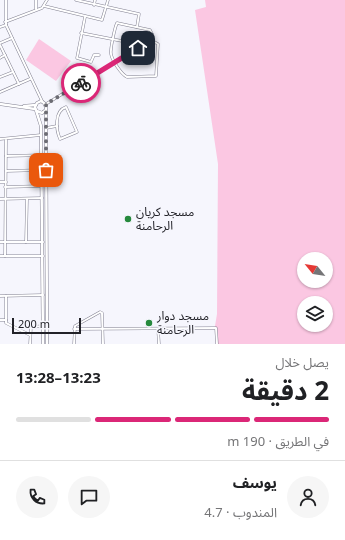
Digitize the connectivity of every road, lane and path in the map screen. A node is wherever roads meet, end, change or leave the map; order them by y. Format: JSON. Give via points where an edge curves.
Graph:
{"nodes":[{"id":1,"x":6,"y":0,"type":"edge"},
{"id":2,"x":36,"y":0,"type":"edge"},
{"id":3,"x":47,"y":0,"type":"edge"},
{"id":4,"x":76,"y":0,"type":"edge"},
{"id":5,"x":95,"y":0,"type":"edge"},
{"id":6,"x":108,"y":0,"type":"edge"},
{"id":7,"x":84,"y":1,"type":"edge"},
{"id":8,"x":94,"y":5,"type":"junction"},
{"id":9,"x":44,"y":6,"type":"junction"},
{"id":10,"x":106,"y":7,"type":"junction"},
{"id":11,"x":36,"y":9,"type":"junction"},
{"id":12,"x":85,"y":17,"type":"junction"},
{"id":13,"x":0,"y":18,"type":"edge"},
{"id":14,"x":5,"y":21,"type":"junction"},
{"id":15,"x":6,"y":25,"type":"junction"},
{"id":16,"x":0,"y":27,"type":"edge"},
{"id":17,"x":137,"y":27,"type":"junction"},
{"id":18,"x":81,"y":33,"type":"junction"},
{"id":19,"x":12,"y":38,"type":"junction"},
{"id":20,"x":113,"y":39,"type":"junction"},
{"id":21,"x":122,"y":41,"type":"dead end"},
{"id":22,"x":152,"y":41,"type":"junction"},
{"id":23,"x":0,"y":44,"type":"edge"},
{"id":24,"x":5,"y":55,"type":"junction"},
{"id":25,"x":99,"y":55,"type":"dead end"},
{"id":26,"x":0,"y":58,"type":"edge"},
{"id":27,"x":115,"y":62,"type":"junction"},
{"id":28,"x":13,"y":72,"type":"junction"},
{"id":29,"x":0,"y":77,"type":"edge"},
{"id":30,"x":30,"y":79,"type":"junction"},
{"id":31,"x":18,"y":84,"type":"junction"},
{"id":32,"x":0,"y":92,"type":"edge"},
{"id":33,"x":38,"y":97,"type":"junction"},
{"id":34,"x":43,"y":102,"type":"junction"},
{"id":35,"x":0,"y":104,"type":"edge"},
{"id":36,"x":37,"y":104,"type":"junction"},
{"id":37,"x":46,"y":104,"type":"junction"},
{"id":38,"x":22,"y":106,"type":"junction"},
{"id":39,"x":36,"y":110,"type":"junction"},
{"id":40,"x":46,"y":110,"type":"junction"},
{"id":41,"x":57,"y":126,"type":"junction"},
{"id":42,"x":46,"y":128,"type":"junction"},
{"id":43,"x":42,"y":135,"type":"junction"},
{"id":44,"x":0,"y":139,"type":"edge"},
{"id":45,"x":6,"y":140,"type":"junction"},
{"id":46,"x":42,"y":155,"type":"junction"},
{"id":47,"x":46,"y":155,"type":"junction"},
{"id":48,"x":6,"y":156,"type":"junction"},
{"id":49,"x":42,"y":170,"type":"junction"},
{"id":50,"x":6,"y":171,"type":"junction"},
{"id":51,"x":0,"y":182,"type":"edge"},
{"id":52,"x":6,"y":182,"type":"junction"},
{"id":53,"x":42,"y":186,"type":"junction"},
{"id":54,"x":6,"y":187,"type":"junction"},
{"id":55,"x":42,"y":198,"type":"junction"},
{"id":56,"x":0,"y":199,"type":"edge"},
{"id":57,"x":5,"y":199,"type":"junction"},
{"id":58,"x":27,"y":199,"type":"junction"},
{"id":59,"x":0,"y":242,"type":"edge"},
{"id":60,"x":5,"y":242,"type":"junction"},
{"id":61,"x":26,"y":242,"type":"junction"},
{"id":62,"x":42,"y":242,"type":"junction"},
{"id":63,"x":0,"y":256,"type":"edge"},
{"id":64,"x":5,"y":256,"type":"junction"},
{"id":65,"x":43,"y":256,"type":"junction"},
{"id":66,"x":43,"y":295,"type":"junction"},
{"id":67,"x":0,"y":296,"type":"edge"},
{"id":68,"x":6,"y":296,"type":"junction"},
{"id":69,"x":0,"y":320,"type":"edge"},
{"id":70,"x":6,"y":320,"type":"junction"},
{"id":71,"x":43,"y":326,"type":"junction"},
{"id":72,"x":102,"y":329,"type":"junction"},
{"id":73,"x":158,"y":329,"type":"junction"},
{"id":74,"x":74,"y":330,"type":"junction"},
{"id":75,"x":30,"y":335,"type":"junction"},
{"id":76,"x":30,"y":344,"type":"edge"},
{"id":77,"x":43,"y":344,"type":"edge"},
{"id":78,"x":47,"y":344,"type":"edge"},
{"id":79,"x":74,"y":344,"type":"edge"},
{"id":80,"x":103,"y":344,"type":"edge"},
{"id":81,"x":159,"y":344,"type":"edge"},
{"id":82,"x":217,"y":344,"type":"edge"}],
"edges":[{"from":1,"to":14,"type":"street"},
{"from":2,"to":11,"type":"street"},
{"from":3,"to":9,"type":"street"},
{"from":4,"to":7,"type":"street"},
{"from":5,"to":8,"type":"street"},
{"from":6,"to":10,"type":"street"},
{"from":7,"to":8,"type":"street"},
{"from":8,"to":10,"type":"street"},
{"from":9,"to":11,"type":"street"},
{"from":9,"to":12,"type":"street"},
{"from":10,"to":12,"type":"street","via":[[103,20]]},
{"from":10,"to":17,"type":"street","via":[[139,14]]},
{"from":11,"to":14,"type":"street"},
{"from":12,"to":18,"type":"street"},
{"from":13,"to":14,"type":"street"},
{"from":14,"to":15,"type":"street"},
{"from":15,"to":16,"type":"street"},
{"from":15,"to":19,"type":"street"},
{"from":17,"to":20,"type":"street","via":[[117,23]]},
{"from":17,"to":22,"type":"street","via":[[151,32]]},
{"from":18,"to":20,"type":"street"},
{"from":18,"to":25,"type":"street","via":[[77,58],[91,62],[94,55]]},
{"from":19,"to":23,"type":"street"},
{"from":19,"to":30,"type":"street"},
{"from":20,"to":21,"type":"street"},
{"from":20,"to":27,"type":"street","via":[[111,54]]},
{"from":22,"to":27,"type":"street"},
{"from":22,"to":27,"type":"street","via":[[158,44],[155,77],[126,76]]},
{"from":23,"to":24,"type":"street"},
{"from":24,"to":26,"type":"street"},
{"from":24,"to":28,"type":"street"},
{"from":27,"to":37,"type":"street"},
{"from":28,"to":29,"type":"street"},
{"from":28,"to":31,"type":"street"},
{"from":30,"to":31,"type":"street"},
{"from":30,"to":33,"type":"street"},
{"from":31,"to":32,"type":"street"},
{"from":33,"to":34,"type":"street"},
{"from":33,"to":36,"type":"street"},
{"from":34,"to":36,"type":"street"},
{"from":34,"to":37,"type":"street"},
{"from":35,"to":38,"type":"street"},
{"from":36,"to":38,"type":"street"},
{"from":36,"to":39,"type":"street"},
{"from":37,"to":40,"type":"street"},
{"from":38,"to":39,"type":"street"},
{"from":39,"to":40,"type":"street","via":[[42,113]]},
{"from":39,"to":43,"type":"street","via":[[41,122]]},
{"from":40,"to":42,"type":"street"},
{"from":41,"to":41,"type":"street","via":[[60,139],[77,132],[66,107],[62,108]]},
{"from":41,"to":42,"type":"street"},
{"from":42,"to":47,"type":"street"},
{"from":43,"to":45,"type":"street"},
{"from":43,"to":46,"type":"street"},
{"from":44,"to":45,"type":"street"},
{"from":45,"to":48,"type":"street"},
{"from":46,"to":47,"type":"street"},
{"from":46,"to":48,"type":"street"},
{"from":46,"to":49,"type":"street"},
{"from":47,"to":78,"type":"street"},
{"from":48,"to":50,"type":"street"},
{"from":49,"to":50,"type":"street"},
{"from":49,"to":53,"type":"street"},
{"from":50,"to":52,"type":"street"},
{"from":51,"to":52,"type":"street"},
{"from":52,"to":54,"type":"street"},
{"from":53,"to":54,"type":"street"},
{"from":53,"to":55,"type":"street"},
{"from":54,"to":57,"type":"street"},
{"from":55,"to":58,"type":"street"},
{"from":55,"to":62,"type":"street"},
{"from":56,"to":57,"type":"street"},
{"from":57,"to":58,"type":"street"},
{"from":57,"to":60,"type":"street"},
{"from":58,"to":61,"type":"street"},
{"from":59,"to":60,"type":"street"},
{"from":60,"to":61,"type":"street"},
{"from":60,"to":64,"type":"street"},
{"from":61,"to":62,"type":"street"},
{"from":62,"to":65,"type":"street"},
{"from":63,"to":64,"type":"street"},
{"from":64,"to":65,"type":"street"},
{"from":65,"to":66,"type":"street"},
{"from":66,"to":68,"type":"street"},
{"from":66,"to":71,"type":"street"},
{"from":67,"to":68,"type":"street"},
{"from":68,"to":70,"type":"street"},
{"from":69,"to":70,"type":"street"},
{"from":70,"to":75,"type":"street","via":[[7,324]]},
{"from":71,"to":75,"type":"street","via":[[32,326]]},
{"from":71,"to":77,"type":"street"},
{"from":72,"to":73,"type":"street"},
{"from":72,"to":74,"type":"street"},
{"from":72,"to":74,"type":"street","via":[[100,312],[78,324]]},
{"from":72,"to":80,"type":"street"},
{"from":73,"to":81,"type":"street"},
{"from":73,"to":82,"type":"street","via":[[216,328]]},
{"from":74,"to":79,"type":"street"},
{"from":75,"to":76,"type":"street"}]}
